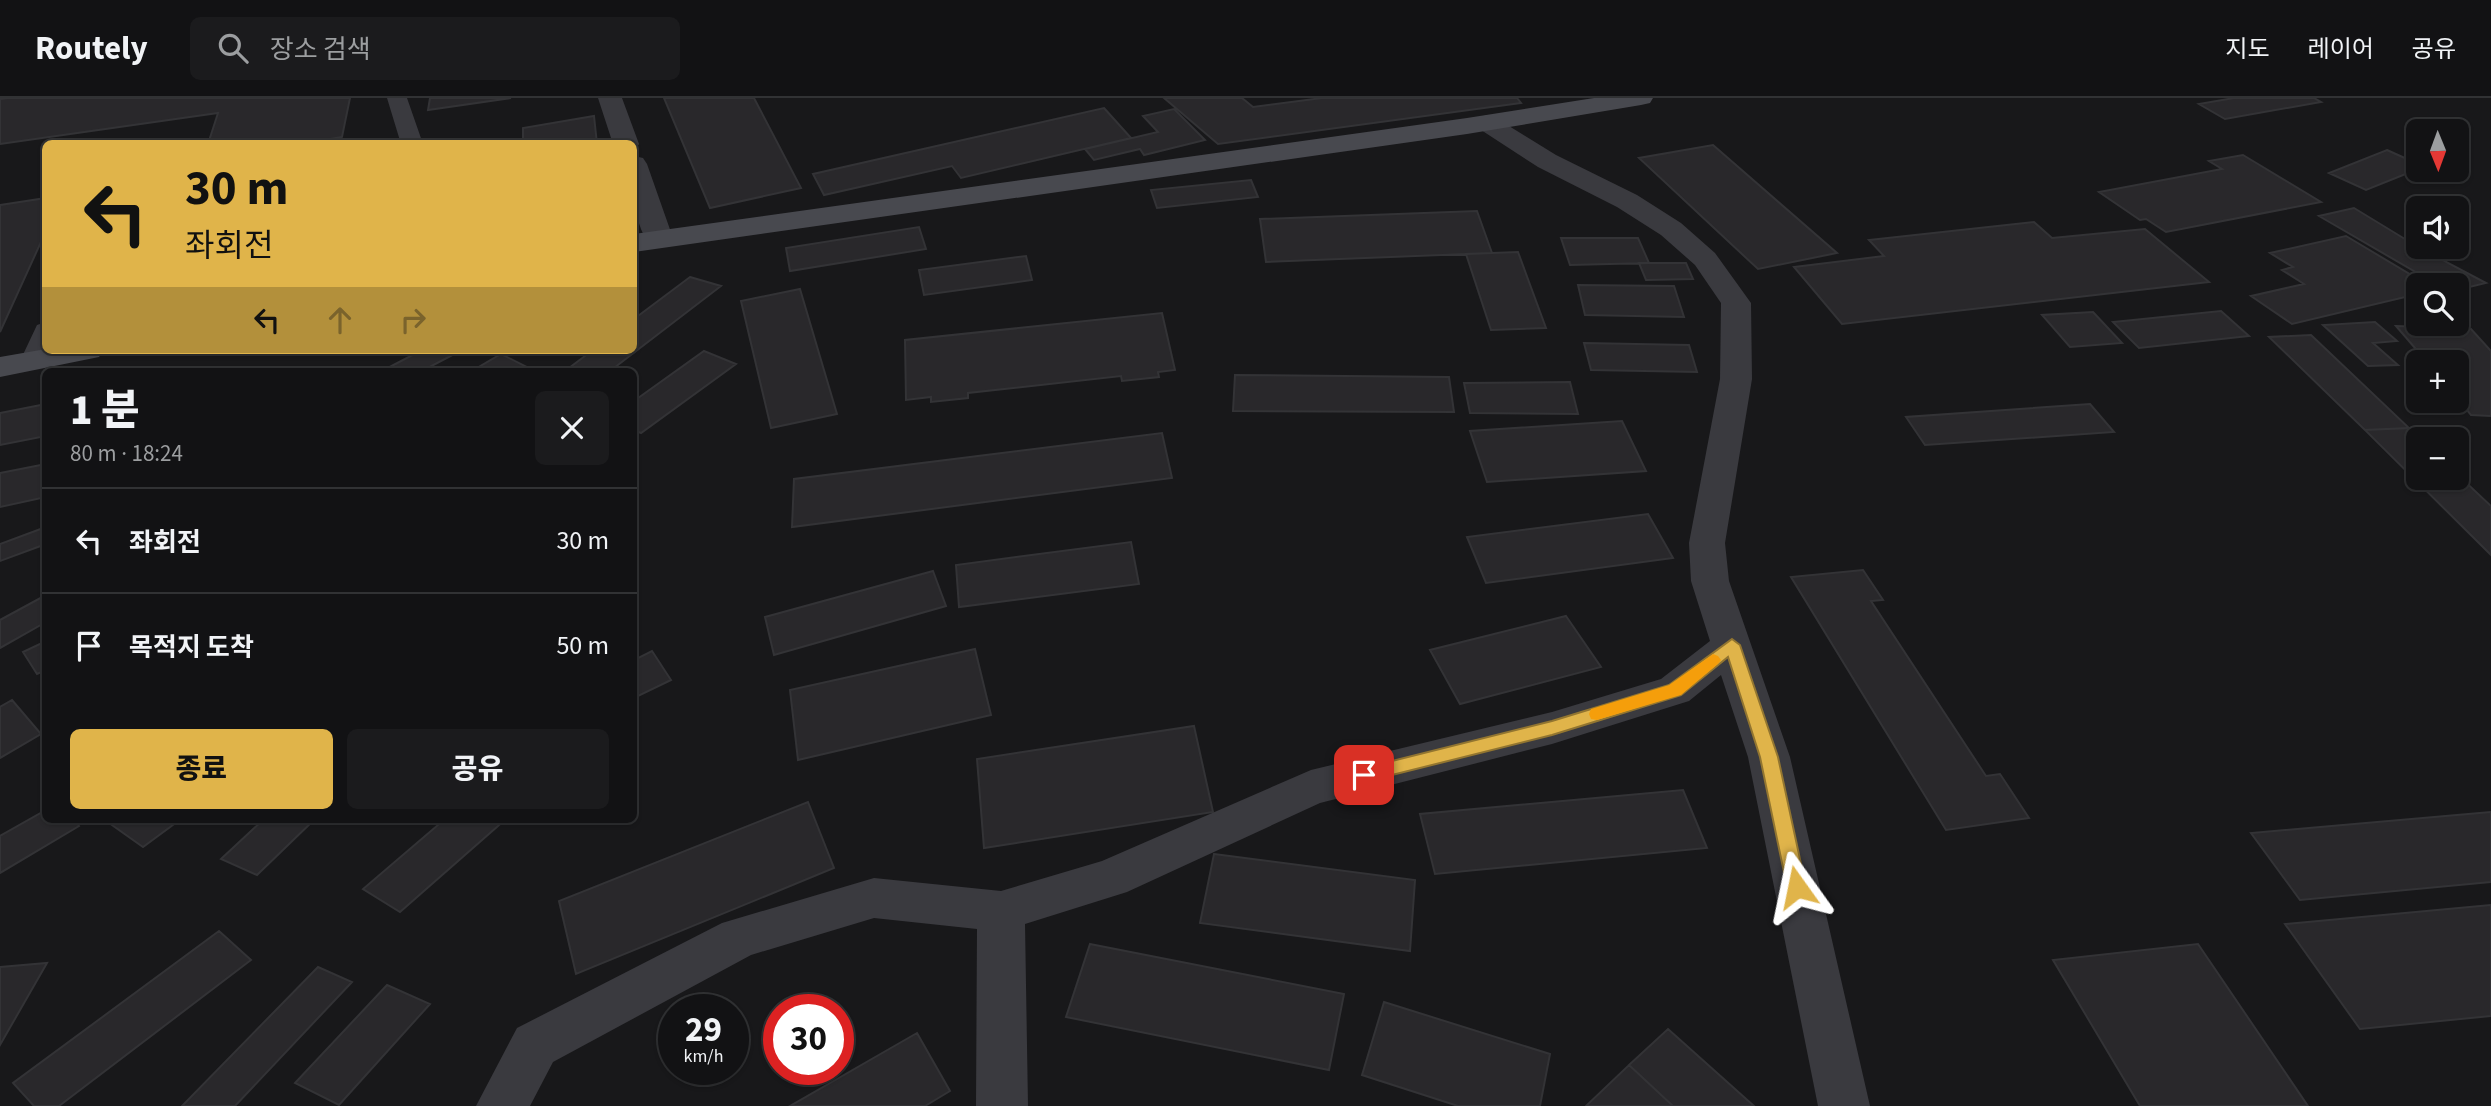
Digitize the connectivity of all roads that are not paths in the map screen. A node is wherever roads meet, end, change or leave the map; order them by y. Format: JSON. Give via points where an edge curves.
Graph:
{"nodes":[{"id":1,"x":397,"y":98,"type":"edge"},
{"id":2,"x":610,"y":98,"type":"edge"},
{"id":3,"x":1641,"y":98,"type":"edge"},
{"id":4,"x":1487,"y":123,"type":"junction"},
{"id":5,"x":411,"y":140,"type":"edge"},
{"id":6,"x":625,"y":140,"type":"edge"},
{"id":7,"x":637,"y":183,"type":"edge"},
{"id":8,"x":646,"y":240,"type":"edge"},
{"id":9,"x":42,"y":340,"type":"edge"},
{"id":10,"x":68,"y":354,"type":"edge"},
{"id":11,"x":33,"y":361,"type":"junction"},
{"id":12,"x":0,"y":367,"type":"edge"},
{"id":13,"x":1732,"y":645,"type":"junction"},
{"id":14,"x":1001,"y":911,"type":"junction"},
{"id":15,"x":502,"y":1106,"type":"edge"},
{"id":16,"x":1002,"y":1106,"type":"edge"},
{"id":17,"x":1844,"y":1106,"type":"edge"}],
"edges":[{"from":1,"to":5,"type":"lane"},
{"from":2,"to":6,"type":"street"},
{"from":3,"to":4,"type":"street"},
{"from":4,"to":8,"type":"street"},
{"from":4,"to":13,"type":"street","via":[[1671,229],[1705,259],[1736,303],[1735,379],[1707,543],[1710,581]]},
{"from":7,"to":8,"type":"street"},
{"from":9,"to":11,"type":"lane"},
{"from":10,"to":11,"type":"street"},
{"from":11,"to":12,"type":"street"},
{"from":13,"to":14,"type":"street","via":[[1675,690],[1552,728],[1311,788],[1111,878]]},
{"from":13,"to":17,"type":"street","via":[[1769,757]]},
{"from":14,"to":15,"type":"street","via":[[874,898],[738,938],[535,1045]]},
{"from":14,"to":16,"type":"street"}]}
